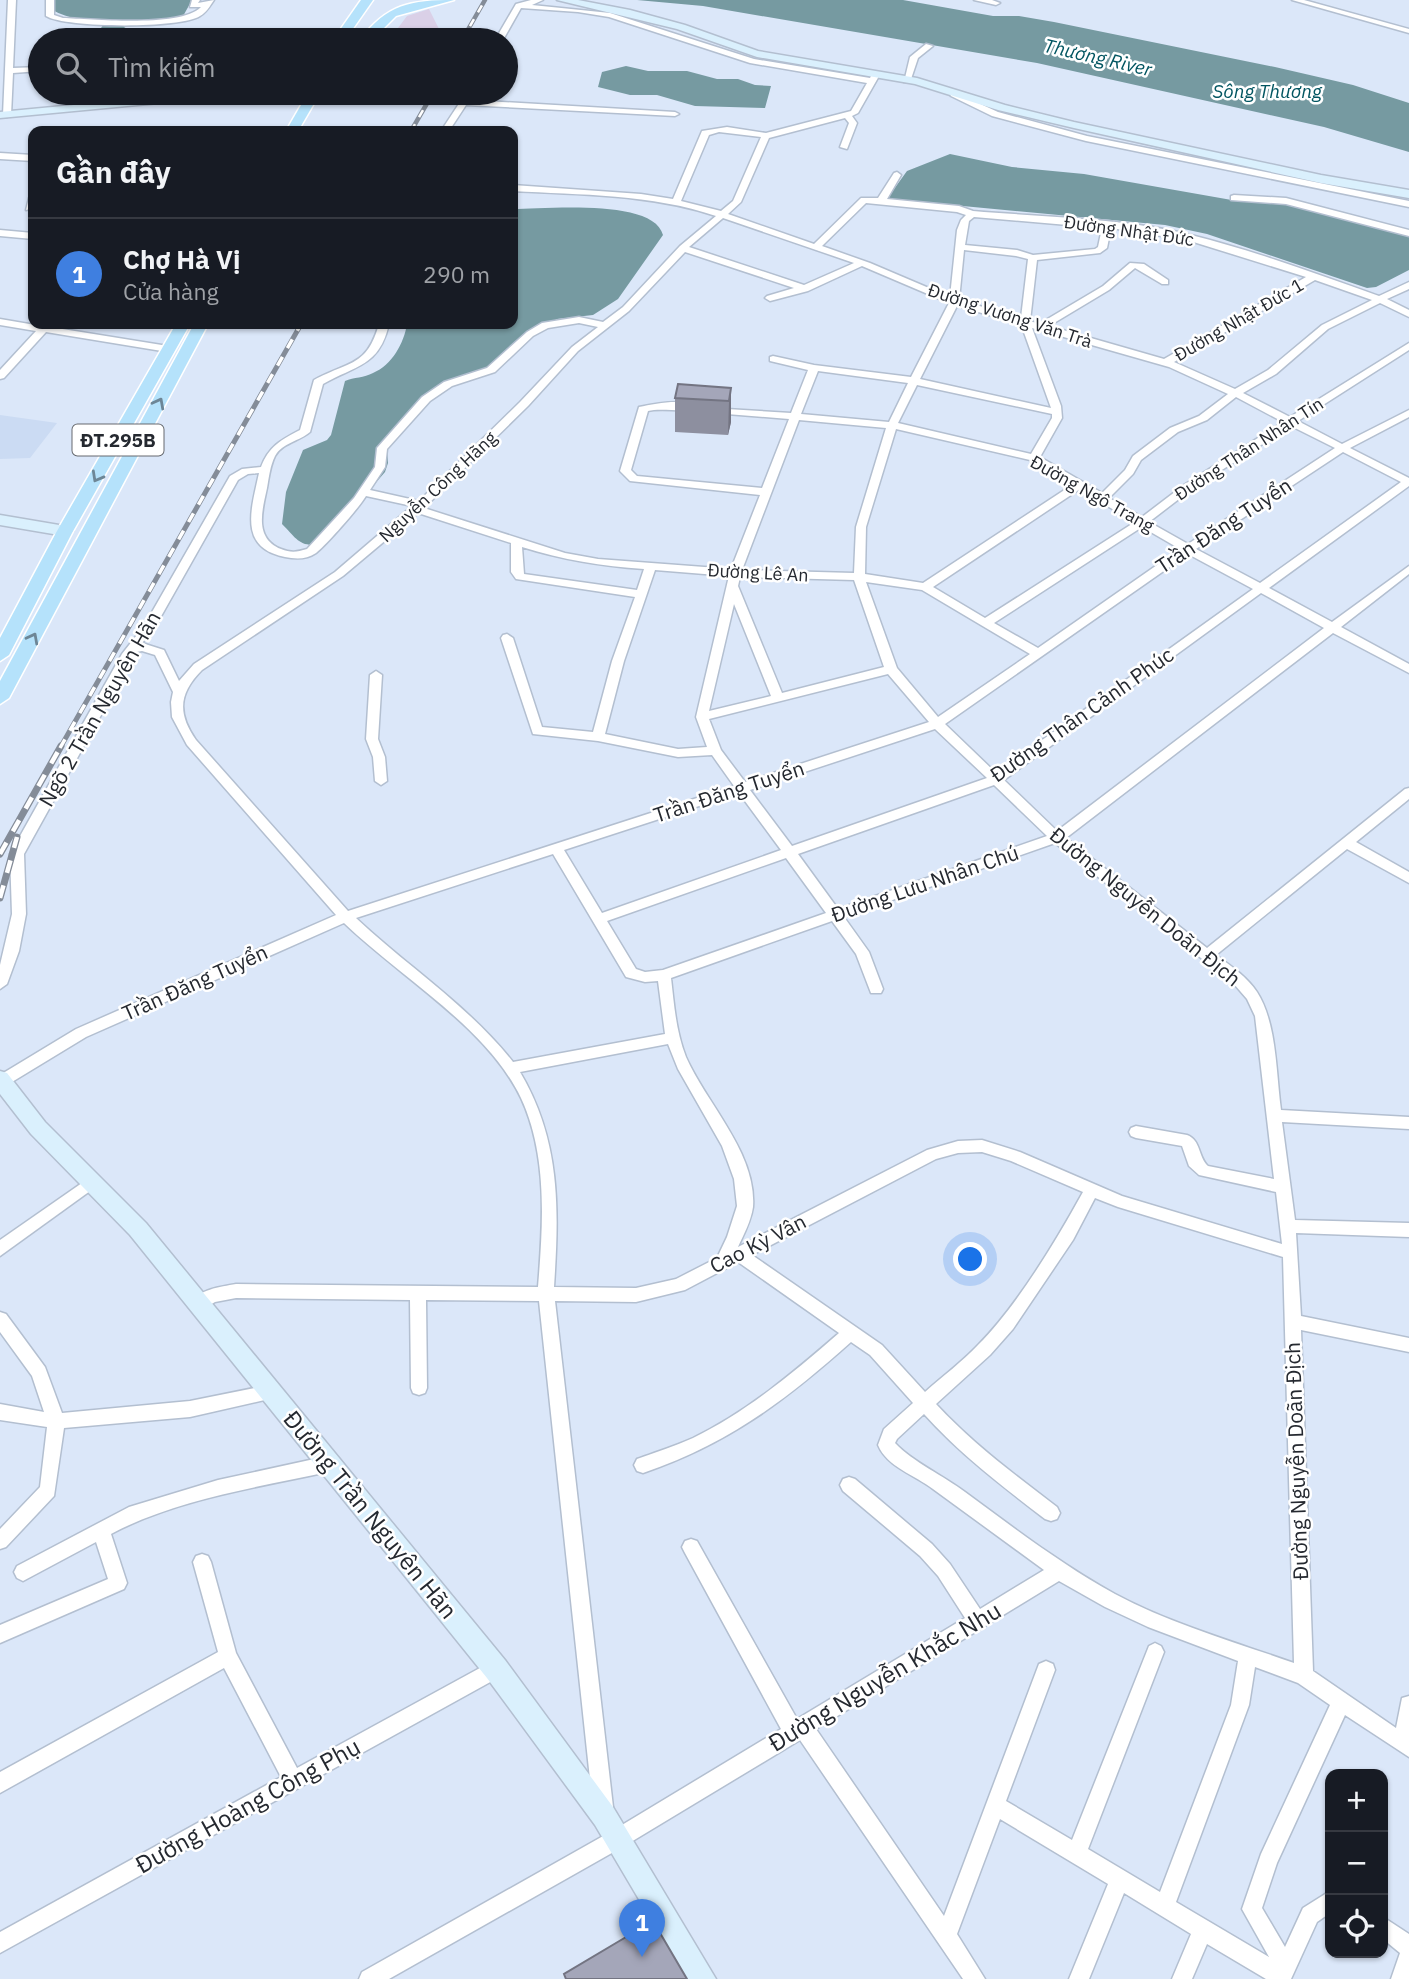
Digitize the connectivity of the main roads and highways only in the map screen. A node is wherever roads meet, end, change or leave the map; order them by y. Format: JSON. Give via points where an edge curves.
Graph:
{"nodes":[{"id":1,"x":367,"y":0,"type":"edge"},
{"id":2,"x":448,"y":0,"type":"edge"},
{"id":3,"x":407,"y":4,"type":"edge"},
{"id":4,"x":377,"y":10,"type":"dead end"},
{"id":5,"x":347,"y":28,"type":"edge"},
{"id":6,"x":363,"y":28,"type":"edge"},
{"id":7,"x":376,"y":28,"type":"edge"},
{"id":8,"x":293,"y":105,"type":"edge"},
{"id":9,"x":307,"y":105,"type":"edge"},
{"id":10,"x":322,"y":105,"type":"edge"},
{"id":11,"x":282,"y":126,"type":"edge"},
{"id":12,"x":295,"y":126,"type":"edge"},
{"id":13,"x":311,"y":126,"type":"edge"},
{"id":14,"x":181,"y":329,"type":"edge"},
{"id":15,"x":196,"y":329,"type":"edge"},
{"id":16,"x":175,"y":350,"type":"junction"},
{"id":17,"x":66,"y":530,"type":"junction"},
{"id":18,"x":88,"y":533,"type":"junction"},
{"id":19,"x":0,"y":655,"type":"edge"},
{"id":20,"x":0,"y":698,"type":"edge"}],
"edges":[{"from":1,"to":5,"type":"main road"},
{"from":2,"to":3,"type":"main road"},
{"from":3,"to":7,"type":"main road","via":[[385,16]]},
{"from":4,"to":6,"type":"main road"},
{"from":8,"to":11,"type":"main road"},
{"from":9,"to":12,"type":"main road"},
{"from":10,"to":13,"type":"main road"},
{"from":14,"to":16,"type":"main road","number":"ĐT.295B"},
{"from":15,"to":16,"type":"main road","number":"ĐT.295B"},
{"from":16,"to":17,"type":"main road","number":"ĐT.295B","one_way":true},
{"from":18,"to":16,"type":"main road","number":"ĐT.295B","one_way":true},
{"from":17,"to":18,"type":"main road","via":[[72,540]]},
{"from":17,"to":19,"type":"main road","number":"ĐT.295B"},
{"from":20,"to":18,"type":"main road","number":"ĐT.295B","one_way":true}]}
